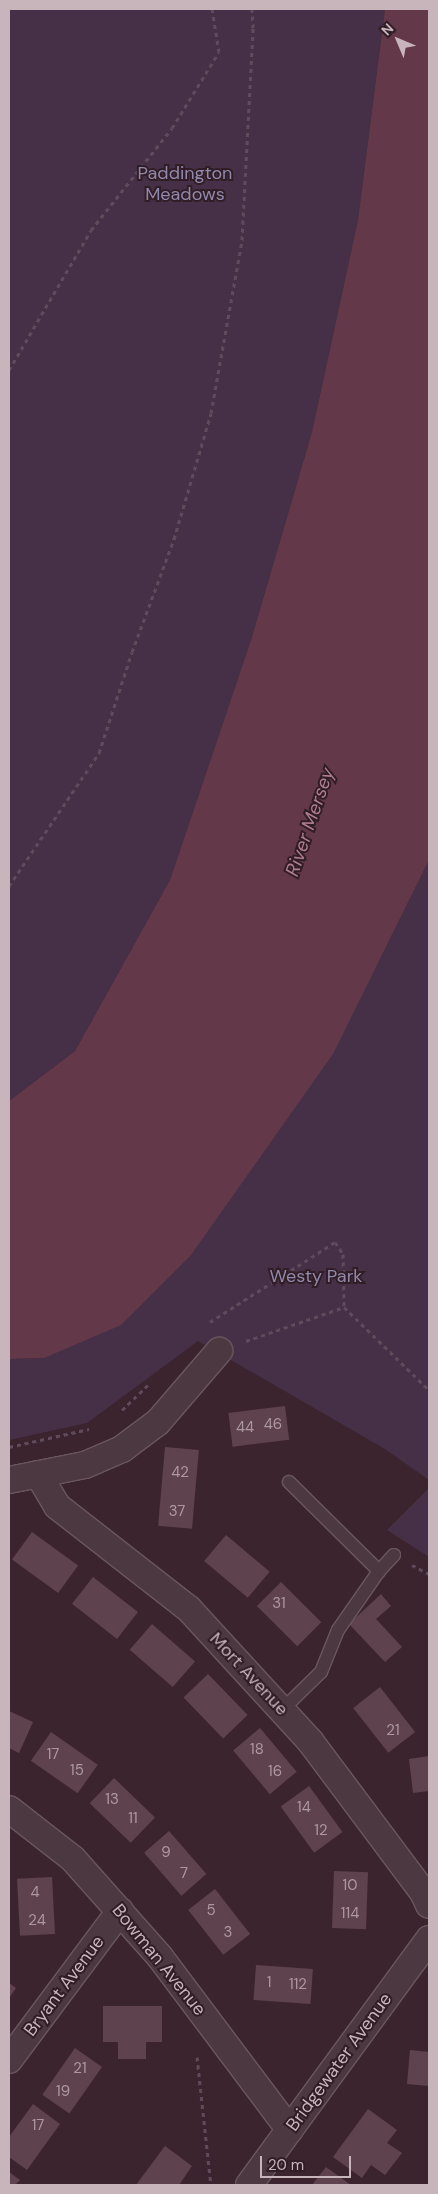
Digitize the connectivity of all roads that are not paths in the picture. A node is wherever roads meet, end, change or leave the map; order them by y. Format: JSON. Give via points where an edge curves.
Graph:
{"nodes":[{"id":1,"x":219,"y":1351,"type":"road end"},
{"id":2,"x":38,"y":1474,"type":"junction"},
{"id":3,"x":9,"y":1480,"type":"edge"},
{"id":4,"x":289,"y":1482,"type":"dead end"},
{"id":5,"x":394,"y":1555,"type":"dead end"},
{"id":6,"x":379,"y":1571,"type":"junction"},
{"id":7,"x":282,"y":1710,"type":"junction"},
{"id":8,"x":9,"y":1809,"type":"edge"},
{"id":9,"x":429,"y":1906,"type":"edge"},
{"id":10,"x":120,"y":1911,"type":"junction"},
{"id":11,"x":429,"y":1939,"type":"edge"},
{"id":12,"x":9,"y":2060,"type":"edge"},
{"id":13,"x":290,"y":2130,"type":"junction"},
{"id":14,"x":249,"y":2185,"type":"edge"}],
"edges":[{"from":1,"to":2,"type":"street","via":[[158,1422],[122,1449],[86,1466]]},
{"from":2,"to":3,"type":"street"},
{"from":2,"to":7,"type":"street","name":"Mort Avenue","via":[[57,1506],[189,1609]]},
{"from":4,"to":6,"type":"lane"},
{"from":5,"to":6,"type":"lane"},
{"from":6,"to":7,"type":"lane","via":[[338,1630],[321,1672]]},
{"from":7,"to":9,"type":"street","name":"Mort Avenue","via":[[310,1740],[423,1892]]},
{"from":8,"to":10,"type":"street","name":"Bowman Avenue","via":[[73,1859]]},
{"from":10,"to":12,"type":"street","name":"Bryant Avenue"},
{"from":10,"to":13,"type":"street","name":"Bowman Avenue","via":[[160,1957]]},
{"from":11,"to":13,"type":"street","name":"Bridgewater Avenue"},
{"from":13,"to":14,"type":"street","name":"Bridgewater Avenue"}]}
